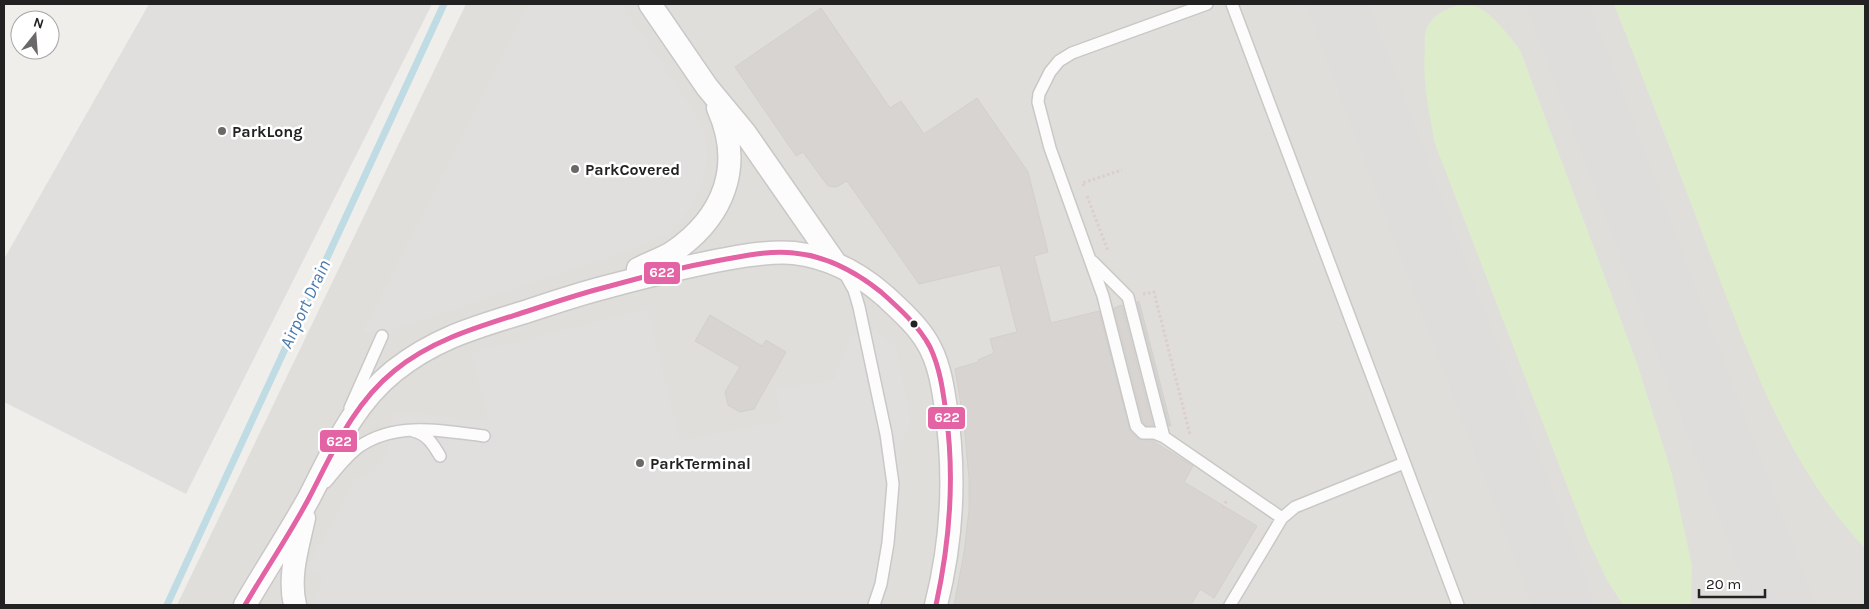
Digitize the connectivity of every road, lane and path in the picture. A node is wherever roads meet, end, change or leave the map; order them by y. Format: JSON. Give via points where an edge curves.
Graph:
{"nodes":[{"id":1,"x":650,"y":4,"type":"edge"},
{"id":2,"x":1207,"y":4,"type":"edge"},
{"id":3,"x":1232,"y":4,"type":"edge"},
{"id":4,"x":707,"y":87,"type":"junction"},
{"id":5,"x":1089,"y":257,"type":"junction"},
{"id":6,"x":836,"y":264,"type":"junction"},
{"id":7,"x":593,"y":291,"type":"junction"},
{"id":8,"x":382,"y":336,"type":"dead end"},
{"id":9,"x":406,"y":430,"type":"junction"},
{"id":10,"x":484,"y":436,"type":"dead end"},
{"id":11,"x":1164,"y":437,"type":"junction"},
{"id":12,"x":332,"y":451,"type":"junction"},
{"id":13,"x":440,"y":456,"type":"dead end"},
{"id":14,"x":1404,"y":463,"type":"junction"},
{"id":15,"x":308,"y":498,"type":"junction"},
{"id":16,"x":1282,"y":518,"type":"junction"},
{"id":17,"x":245,"y":605,"type":"edge"},
{"id":18,"x":295,"y":605,"type":"edge"},
{"id":19,"x":874,"y":605,"type":"edge"},
{"id":20,"x":936,"y":605,"type":"edge"},
{"id":21,"x":1230,"y":605,"type":"edge"},
{"id":22,"x":1458,"y":605,"type":"edge"}],
"edges":[{"from":1,"to":4,"type":"street"},
{"from":2,"to":5,"type":"lane","via":[[1072,53],[1050,72],[1039,94],[1038,102],[1050,148]]},
{"from":3,"to":14,"type":"lane"},
{"from":4,"to":6,"type":"street","via":[[750,140]]},
{"from":4,"to":7,"type":"street","via":[[719,110],[729,149],[725,190],[718,206],[708,221],[671,253]]},
{"from":5,"to":11,"type":"lane","via":[[1128,297]]},
{"from":5,"to":11,"type":"lane","via":[[1103,296],[1136,426],[1143,433]]},
{"from":6,"to":7,"type":"street","via":[[795,253],[746,255]]},
{"from":6,"to":19,"type":"lane","via":[[846,274],[859,307],[891,465],[893,504],[881,584]]},
{"from":6,"to":20,"type":"street","via":[[890,300],[926,340],[936,362],[949,424],[953,495]]},
{"from":7,"to":12,"type":"street","via":[[463,331],[432,345],[393,372],[371,393],[355,412]]},
{"from":8,"to":12,"type":"lane"},
{"from":9,"to":10,"type":"lane","via":[[441,430]]},
{"from":9,"to":13,"type":"lane","via":[[419,432],[432,442]]},
{"from":9,"to":15,"type":"lane","via":[[361,445]]},
{"from":11,"to":16,"type":"lane"},
{"from":12,"to":15,"type":"street"},
{"from":14,"to":16,"type":"lane","via":[[1295,507]]},
{"from":14,"to":22,"type":"lane"},
{"from":15,"to":17,"type":"street"},
{"from":15,"to":18,"type":"street","via":[[293,566]]},
{"from":16,"to":21,"type":"lane"}]}
